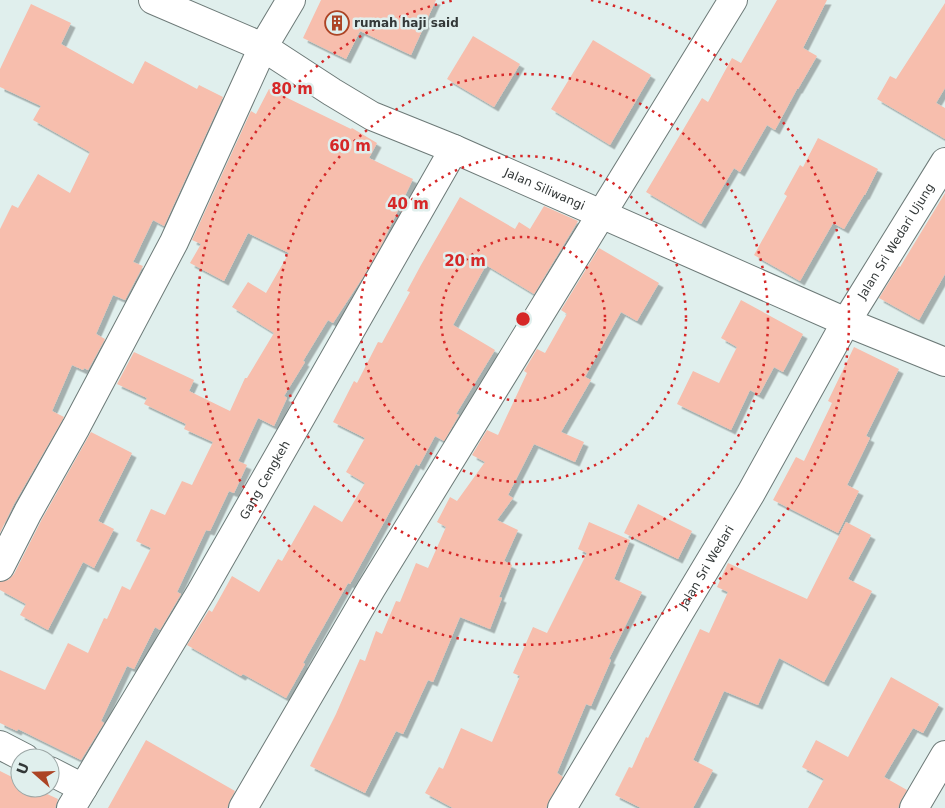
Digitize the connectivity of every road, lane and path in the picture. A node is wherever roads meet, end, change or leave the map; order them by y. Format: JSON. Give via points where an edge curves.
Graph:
{"nodes":[{"id":1,"x":153,"y":0,"type":"edge"},
{"id":2,"x":290,"y":0,"type":"edge"},
{"id":3,"x":733,"y":0,"type":"edge"},
{"id":4,"x":263,"y":47,"type":"junction"},
{"id":5,"x":454,"y":149,"type":"junction"},
{"id":6,"x":945,"y":162,"type":"edge"},
{"id":7,"x":601,"y":214,"type":"junction"},
{"id":8,"x":846,"y":322,"type":"junction"},
{"id":9,"x":945,"y":362,"type":"edge"},
{"id":10,"x":0,"y":567,"type":"edge"},
{"id":11,"x":945,"y":755,"type":"edge"},
{"id":12,"x":60,"y":781,"type":"edge"},
{"id":13,"x":77,"y":798,"type":"edge"},
{"id":14,"x":244,"y":808,"type":"edge"},
{"id":15,"x":562,"y":808,"type":"edge"},
{"id":16,"x":914,"y":808,"type":"edge"}],
"edges":[{"from":1,"to":4,"type":"street","name":"Jalan Siliwangi"},
{"from":2,"to":4,"type":"street"},
{"from":3,"to":7,"type":"street"},
{"from":4,"to":5,"type":"street","name":"Jalan Siliwangi","via":[[372,116]]},
{"from":4,"to":10,"type":"street","via":[[174,242]]},
{"from":5,"to":7,"type":"street","name":"Jalan Siliwangi"},
{"from":5,"to":13,"type":"street","name":"Gang Cengkeh","via":[[202,592]]},
{"from":6,"to":8,"type":"street","name":"Jalan Sri Wedari Ujung"},
{"from":7,"to":8,"type":"street","name":"Jalan Siliwangi"},
{"from":7,"to":14,"type":"street","via":[[371,589]]},
{"from":8,"to":9,"type":"street","name":"Jalan Siliwangi"},
{"from":8,"to":15,"type":"street","name":"Jalan Sri Wedari","via":[[751,493]]},
{"from":11,"to":16,"type":"street"},
{"from":12,"to":13,"type":"street"}]}
